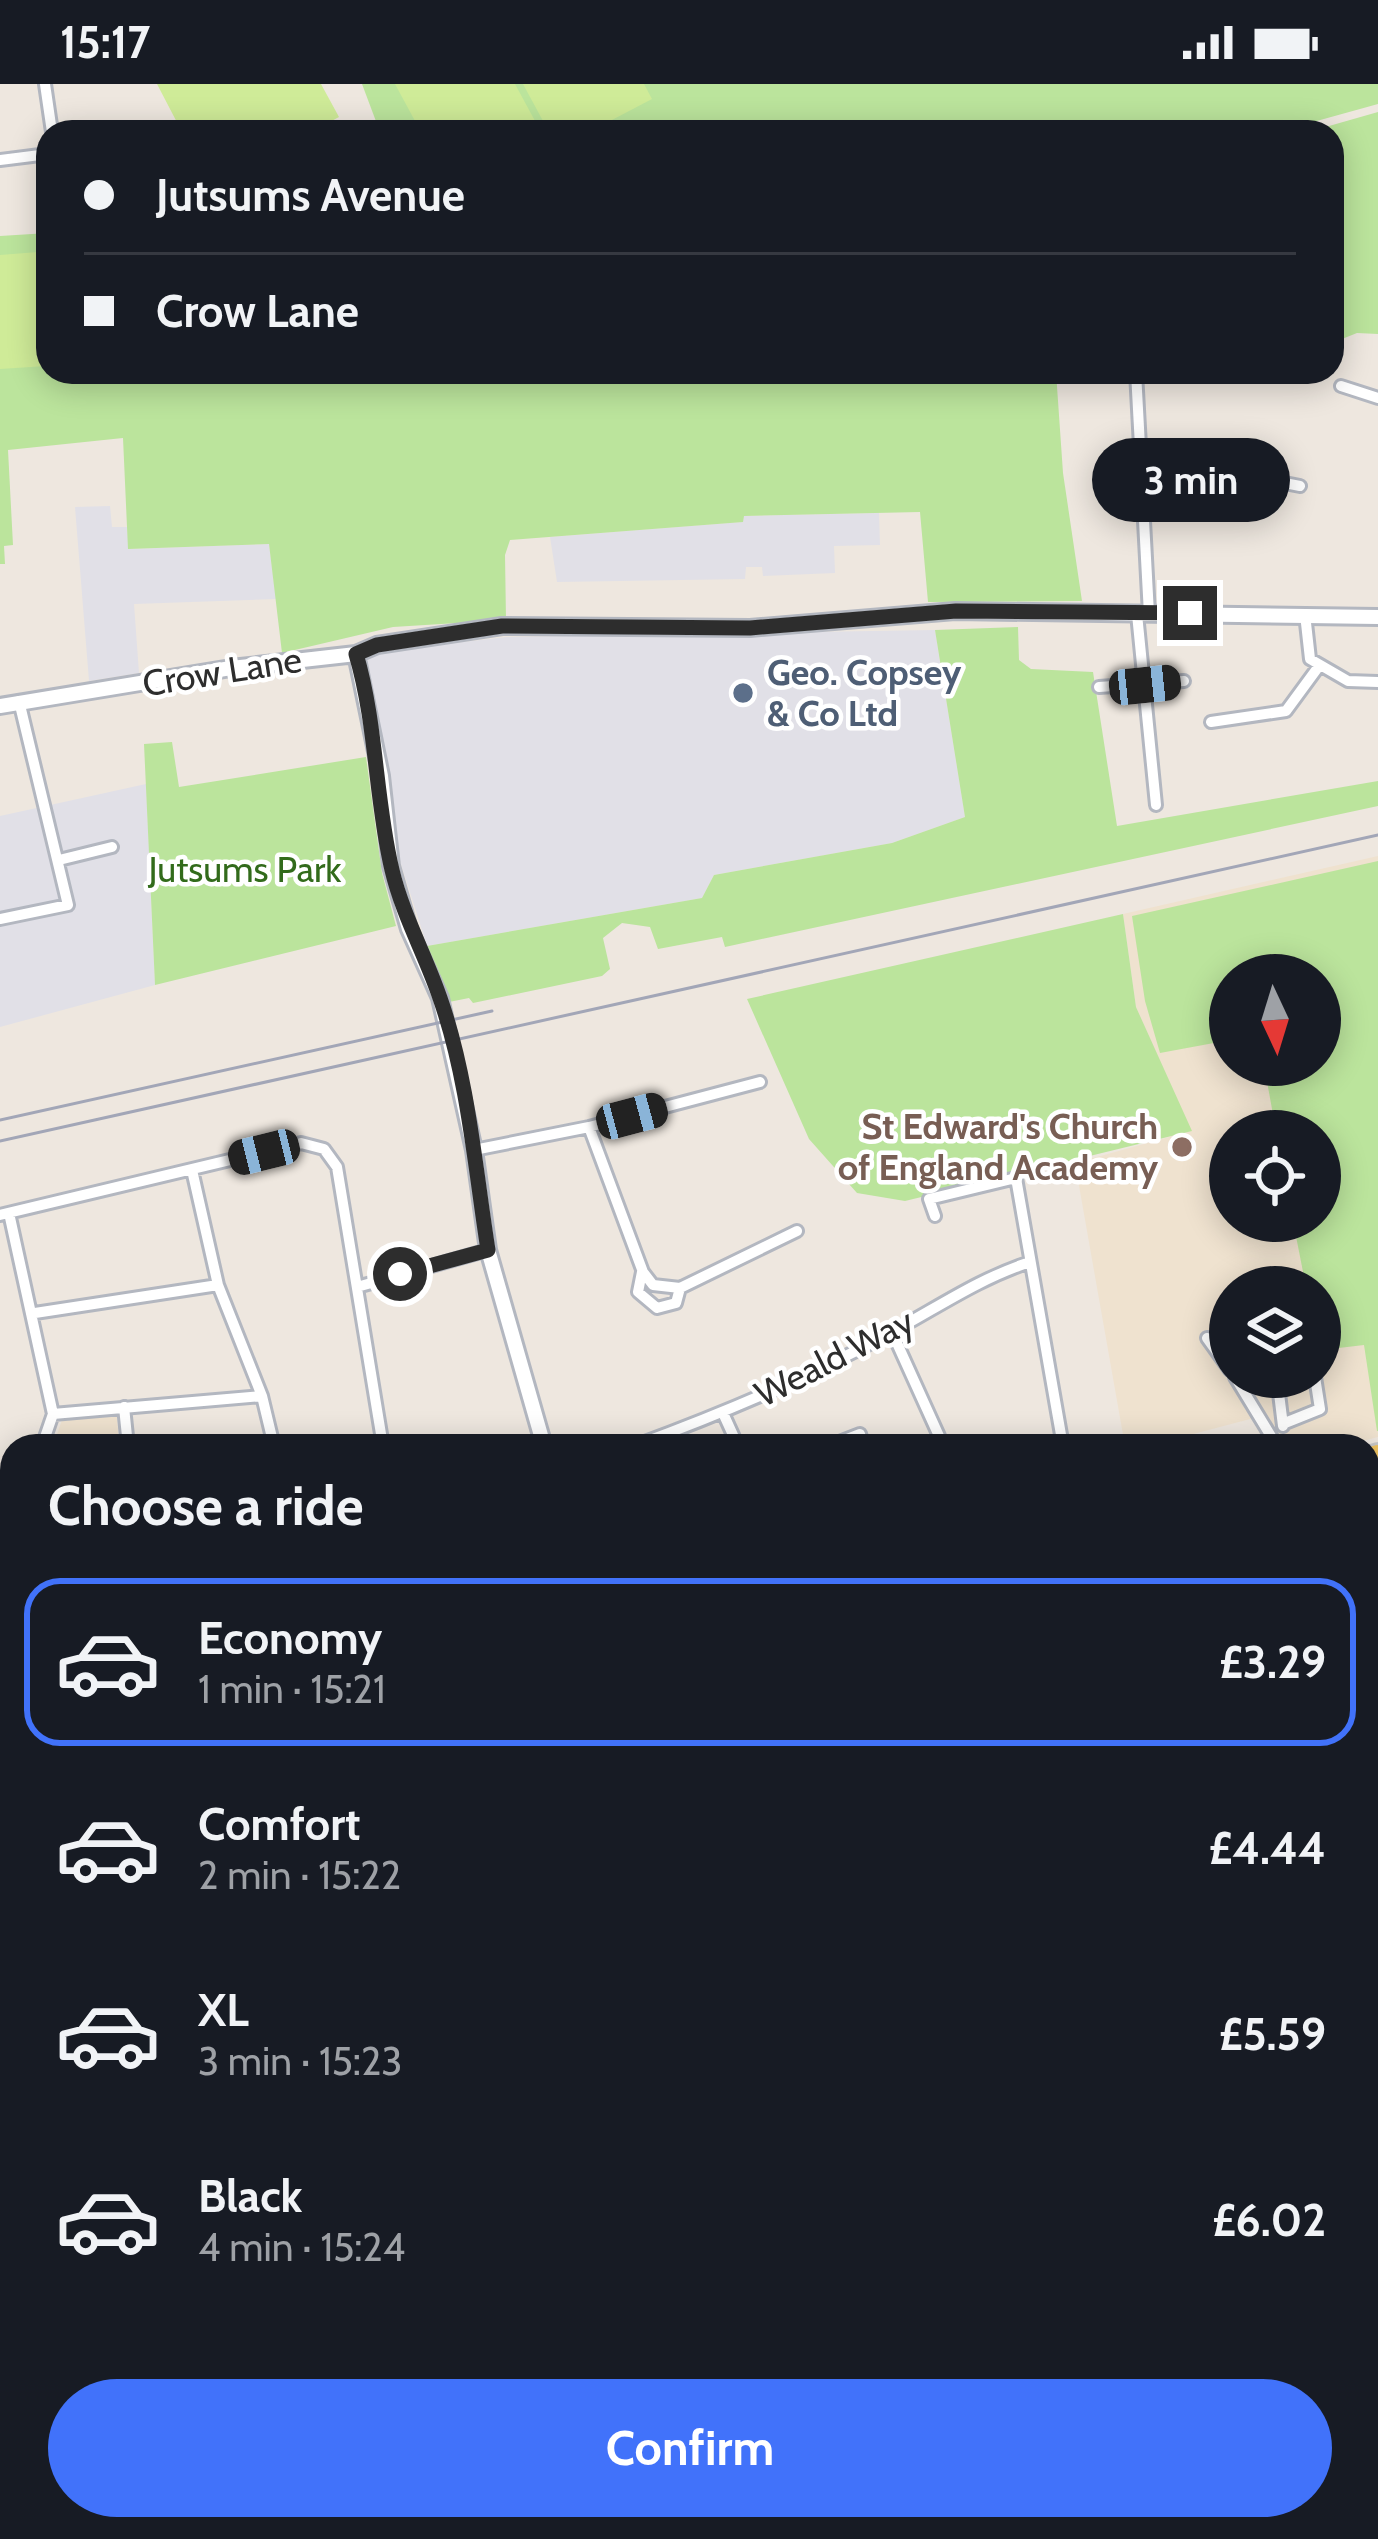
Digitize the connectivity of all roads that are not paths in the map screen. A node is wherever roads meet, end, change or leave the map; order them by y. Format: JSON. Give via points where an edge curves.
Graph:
{"nodes":[{"id":1,"x":45,"y":84,"type":"edge"},
{"id":2,"x":50,"y":120,"type":"edge"},
{"id":3,"x":36,"y":156,"type":"edge"},
{"id":4,"x":0,"y":160,"type":"edge"},
{"id":5,"x":1137,"y":384,"type":"edge"},
{"id":6,"x":1341,"y":386,"type":"dead end"},
{"id":7,"x":1378,"y":398,"type":"edge"},
{"id":8,"x":1142,"y":470,"type":"junction"},
{"id":9,"x":1300,"y":486,"type":"dead end"},
{"id":10,"x":1143,"y":614,"type":"junction"},
{"id":11,"x":1305,"y":614,"type":"junction"},
{"id":12,"x":1378,"y":616,"type":"edge"},
{"id":13,"x":356,"y":654,"type":"junction"},
{"id":14,"x":1319,"y":666,"type":"junction"},
{"id":15,"x":1184,"y":681,"type":"dead end"},
{"id":16,"x":1378,"y":682,"type":"edge"},
{"id":17,"x":1145,"y":685,"type":"junction"},
{"id":18,"x":1099,"y":687,"type":"dead end"},
{"id":19,"x":20,"y":701,"type":"junction"},
{"id":20,"x":0,"y":706,"type":"edge"},
{"id":21,"x":1211,"y":722,"type":"dead end"},
{"id":22,"x":1156,"y":805,"type":"dead end"},
{"id":23,"x":112,"y":847,"type":"dead end"},
{"id":24,"x":58,"y":860,"type":"junction"},
{"id":25,"x":0,"y":919,"type":"edge"},
{"id":26,"x":760,"y":1082,"type":"dead end"},
{"id":27,"x":589,"y":1127,"type":"junction"},
{"id":28,"x":474,"y":1150,"type":"junction"},
{"id":29,"x":192,"y":1171,"type":"junction"},
{"id":30,"x":5,"y":1214,"type":"edge"},
{"id":31,"x":934,"y":1216,"type":"dead end"},
{"id":32,"x":797,"y":1231,"type":"dead end"},
{"id":33,"x":488,"y":1250,"type":"junction"},
{"id":34,"x":1030,"y":1262,"type":"junction"},
{"id":35,"x":643,"y":1272,"type":"junction"},
{"id":36,"x":218,"y":1285,"type":"junction"},
{"id":37,"x":357,"y":1286,"type":"junction"},
{"id":38,"x":680,"y":1288,"type":"junction"},
{"id":39,"x":34,"y":1313,"type":"junction"},
{"id":40,"x":892,"y":1332,"type":"junction"},
{"id":41,"x":262,"y":1396,"type":"junction"},
{"id":42,"x":1247,"y":1398,"type":"edge"},
{"id":43,"x":1281,"y":1398,"type":"edge"},
{"id":44,"x":1318,"y":1398,"type":"edge"},
{"id":45,"x":124,"y":1407,"type":"junction"},
{"id":46,"x":723,"y":1413,"type":"junction"},
{"id":47,"x":53,"y":1414,"type":"junction"},
{"id":48,"x":1285,"y":1423,"type":"junction"},
{"id":49,"x":46,"y":1434,"type":"edge"},
{"id":50,"x":127,"y":1434,"type":"edge"},
{"id":51,"x":271,"y":1434,"type":"edge"},
{"id":52,"x":381,"y":1434,"type":"edge"},
{"id":53,"x":541,"y":1434,"type":"edge"},
{"id":54,"x":666,"y":1434,"type":"edge"},
{"id":55,"x":733,"y":1434,"type":"edge"},
{"id":56,"x":938,"y":1434,"type":"edge"},
{"id":57,"x":1062,"y":1434,"type":"edge"},
{"id":58,"x":1270,"y":1434,"type":"edge"},
{"id":59,"x":1280,"y":1434,"type":"edge"}],
"edges":[{"from":1,"to":2,"type":"street"},
{"from":3,"to":4,"type":"street"},
{"from":5,"to":8,"type":"street"},
{"from":6,"to":7,"type":"street"},
{"from":8,"to":9,"type":"street","via":[[1199,466]]},
{"from":8,"to":10,"type":"street"},
{"from":10,"to":11,"type":"street","name":"Crow Lane"},
{"from":10,"to":13,"type":"street","name":"Crow Lane","via":[[956,611],[750,628],[502,626]]},
{"from":10,"to":17,"type":"street"},
{"from":11,"to":12,"type":"street","name":"Crow Lane"},
{"from":11,"to":14,"type":"street","via":[[1310,659]]},
{"from":13,"to":19,"type":"street","name":"Crow Lane"},
{"from":13,"to":28,"type":"street","via":[[391,866],[440,998]]},
{"from":14,"to":16,"type":"street","via":[[1348,681]]},
{"from":14,"to":21,"type":"street","via":[[1286,711]]},
{"from":15,"to":17,"type":"street"},
{"from":17,"to":18,"type":"street"},
{"from":17,"to":22,"type":"street"},
{"from":19,"to":20,"type":"street","name":"Crow Lane"},
{"from":19,"to":24,"type":"street"},
{"from":23,"to":24,"type":"street"},
{"from":24,"to":25,"type":"street","via":[[68,904]]},
{"from":26,"to":27,"type":"street"},
{"from":27,"to":28,"type":"street"},
{"from":27,"to":35,"type":"street"},
{"from":28,"to":33,"type":"street"},
{"from":29,"to":30,"type":"street"},
{"from":29,"to":36,"type":"street"},
{"from":29,"to":37,"type":"street","via":[[301,1143],[324,1150],[338,1167]]},
{"from":30,"to":39,"type":"street"},
{"from":31,"to":34,"type":"street","via":[[929,1199],[1016,1178]]},
{"from":32,"to":38,"type":"street"},
{"from":33,"to":37,"type":"street"},
{"from":33,"to":53,"type":"street"},
{"from":34,"to":40,"type":"street","name":"Weald Way","via":[[948,1296]]},
{"from":34,"to":57,"type":"street"},
{"from":35,"to":38,"type":"street","via":[[653,1285]]},
{"from":35,"to":38,"type":"street","via":[[638,1292],[657,1308],[676,1303]]},
{"from":36,"to":39,"type":"street"},
{"from":36,"to":41,"type":"street"},
{"from":37,"to":52,"type":"street"},
{"from":39,"to":47,"type":"street"},
{"from":40,"to":46,"type":"street","name":"Weald Way"},
{"from":40,"to":56,"type":"street"},
{"from":41,"to":45,"type":"street"},
{"from":41,"to":51,"type":"street"},
{"from":42,"to":58,"type":"street"},
{"from":43,"to":48,"type":"street"},
{"from":44,"to":48,"type":"street","via":[[1320,1409]]},
{"from":45,"to":47,"type":"street"},
{"from":45,"to":50,"type":"street"},
{"from":46,"to":54,"type":"street","name":"Weald Way"},
{"from":46,"to":55,"type":"street"},
{"from":47,"to":49,"type":"street"},
{"from":48,"to":59,"type":"street"}]}
